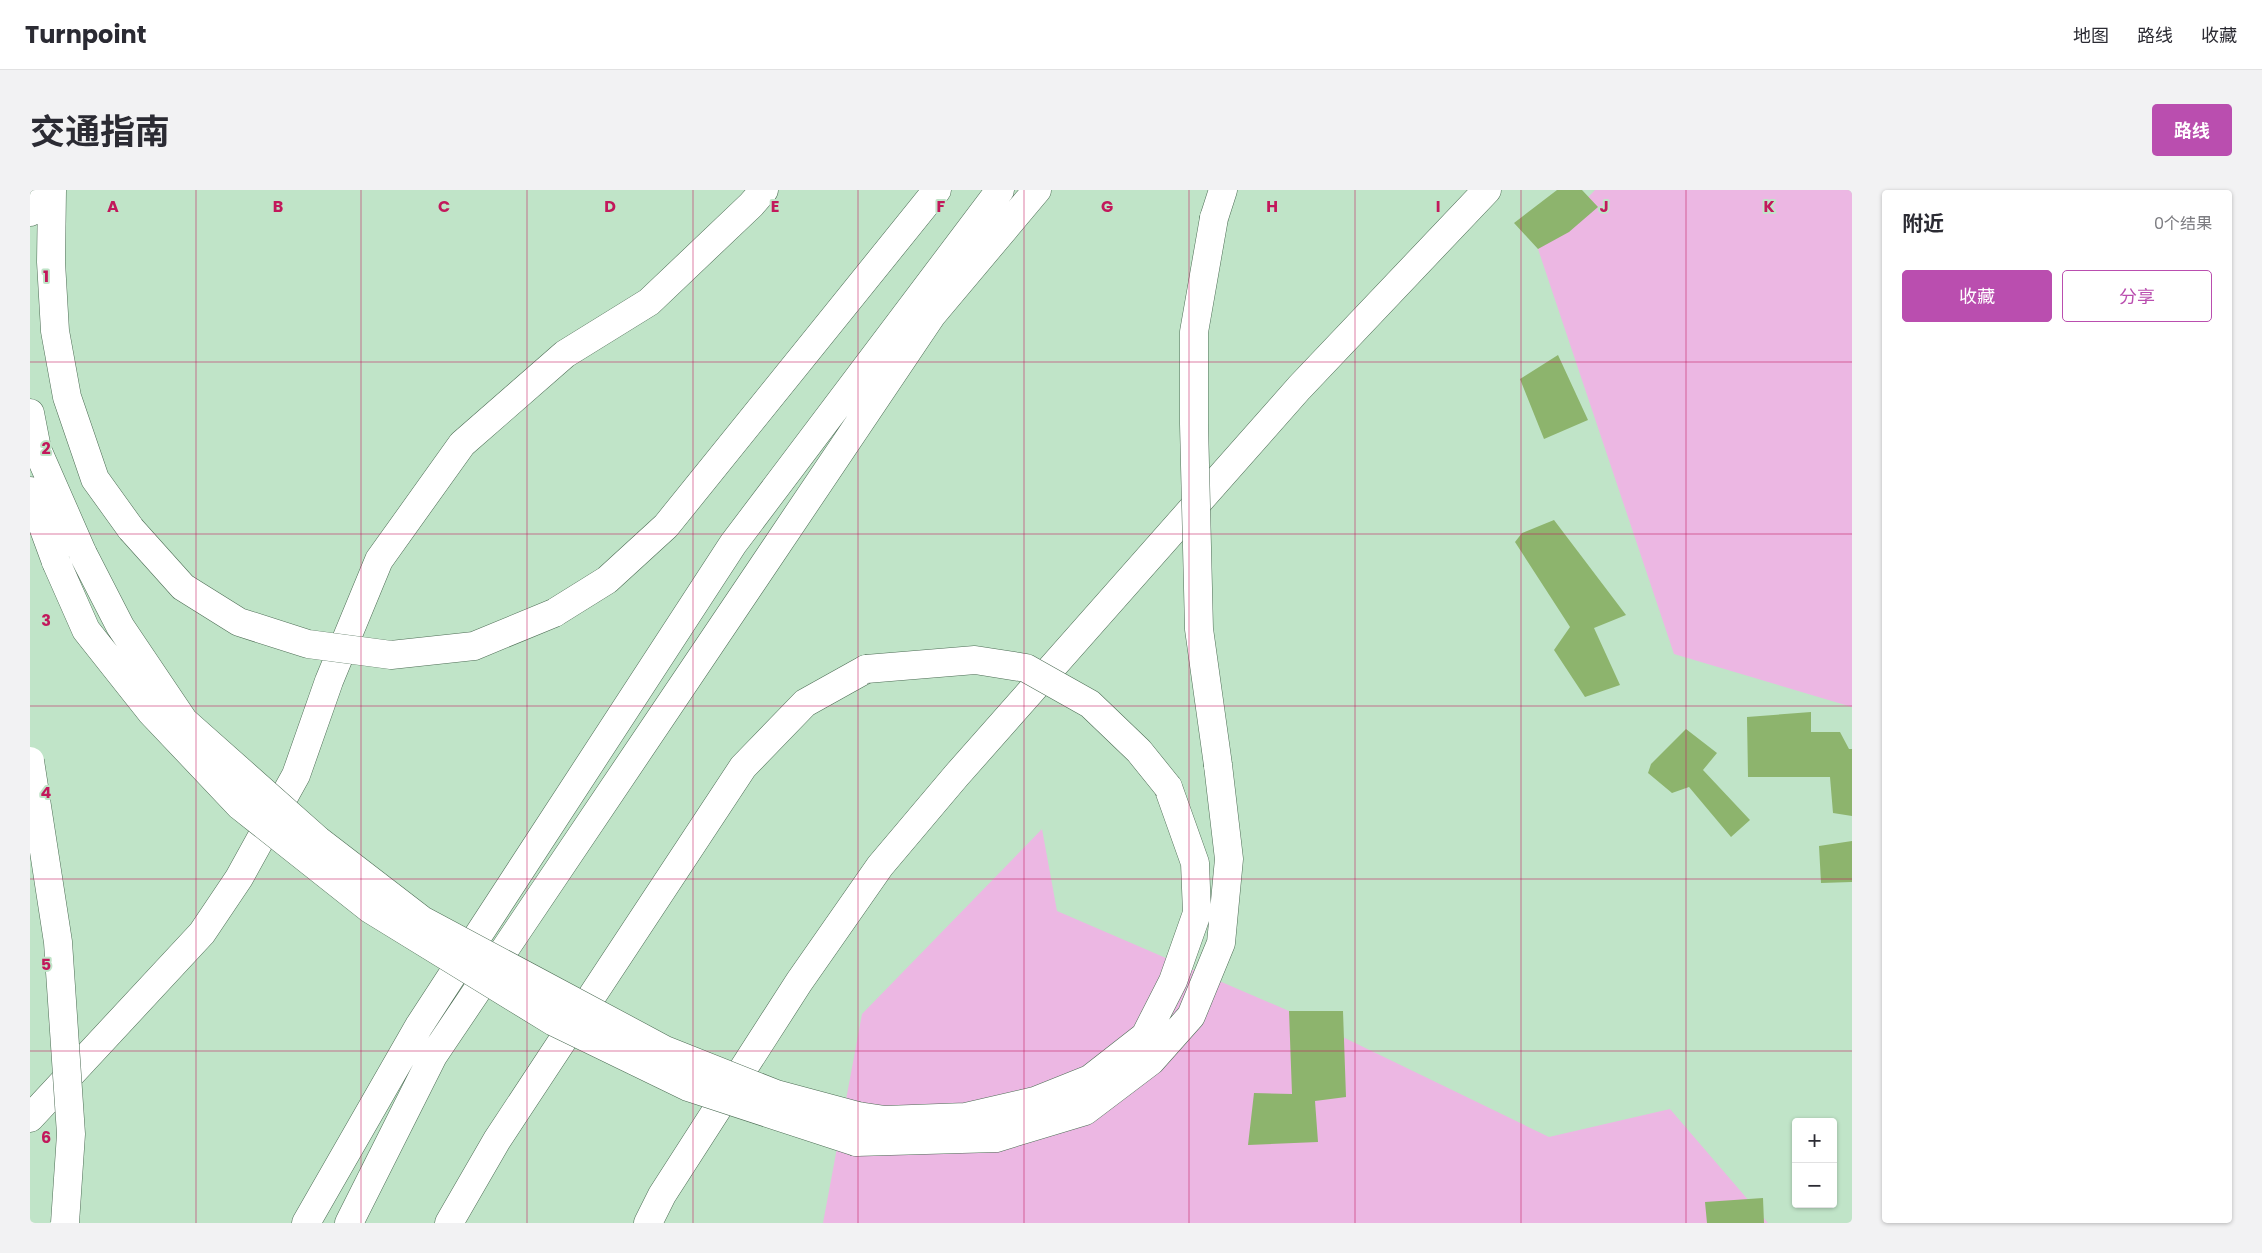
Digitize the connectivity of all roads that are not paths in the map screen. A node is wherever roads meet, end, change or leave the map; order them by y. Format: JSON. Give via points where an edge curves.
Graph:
{"nodes":[{"id":1,"x":37,"y":190,"type":"edge"},
{"id":2,"x":52,"y":190,"type":"edge"},
{"id":3,"x":764,"y":190,"type":"edge"},
{"id":4,"x":937,"y":190,"type":"edge"},
{"id":5,"x":1000,"y":190,"type":"edge"},
{"id":6,"x":1037,"y":190,"type":"edge"},
{"id":7,"x":1223,"y":190,"type":"edge"},
{"id":8,"x":1487,"y":190,"type":"edge"},
{"id":9,"x":30,"y":212,"type":"edge"},
{"id":10,"x":30,"y":413,"type":"edge"},
{"id":11,"x":30,"y":492,"type":"edge"},
{"id":12,"x":30,"y":761,"type":"edge"},
{"id":13,"x":30,"y":1118,"type":"edge"},
{"id":14,"x":857,"y":1129,"type":"junction"},
{"id":15,"x":65,"y":1223,"type":"edge"},
{"id":16,"x":306,"y":1223,"type":"edge"},
{"id":17,"x":349,"y":1223,"type":"edge"},
{"id":18,"x":449,"y":1223,"type":"edge"},
{"id":19,"x":648,"y":1223,"type":"edge"}],
"edges":[{"from":1,"to":9,"type":"main road"},
{"from":2,"to":4,"type":"main road","bridge":true,"via":[[51,262],[55,331],[67,397],[95,479],[131,529],[183,587],[239,622],[308,644],[391,655],[474,646],[554,613],[607,580],[666,526]]},
{"from":3,"to":13,"type":"main road","via":[[649,302],[566,354],[462,444],[379,560],[329,681],[296,775],[239,878],[202,933]]},
{"from":5,"to":16,"type":"main road","via":[[733,544],[419,1026]]},
{"from":6,"to":17,"type":"main road","via":[[932,315],[433,1056]]},
{"from":7,"to":14,"type":"main road","bridge":true,"via":[[1214,218],[1194,332],[1199,629],[1229,859],[1222,943],[1191,1016],[1151,1061],[1085,1111],[996,1138]]},
{"from":8,"to":19,"type":"main road","via":[[1299,388],[880,866],[799,982],[662,1195]]},
{"from":10,"to":14,"type":"main road","bridge":true,"via":[[37,449],[83,554],[120,626],[184,721],[318,840],[422,920],[665,1050]]},
{"from":11,"to":14,"type":"main road","bridge":true,"via":[[86,630],[151,712],[240,806],[370,909],[554,1022],[688,1087]]},
{"from":12,"to":15,"type":"main road","bridge":true,"via":[[58,942],[70,1134]]},
{"from":14,"to":18,"type":"main road","bridge":true,"via":[[886,1120],[966,1116],[1035,1101],[1090,1079],[1145,1036],[1173,982],[1197,913],[1195,863],[1168,787],[1139,750],[1090,704],[1026,668],[975,660],[866,669],[805,703],[743,767],[496,1140]]}]}
